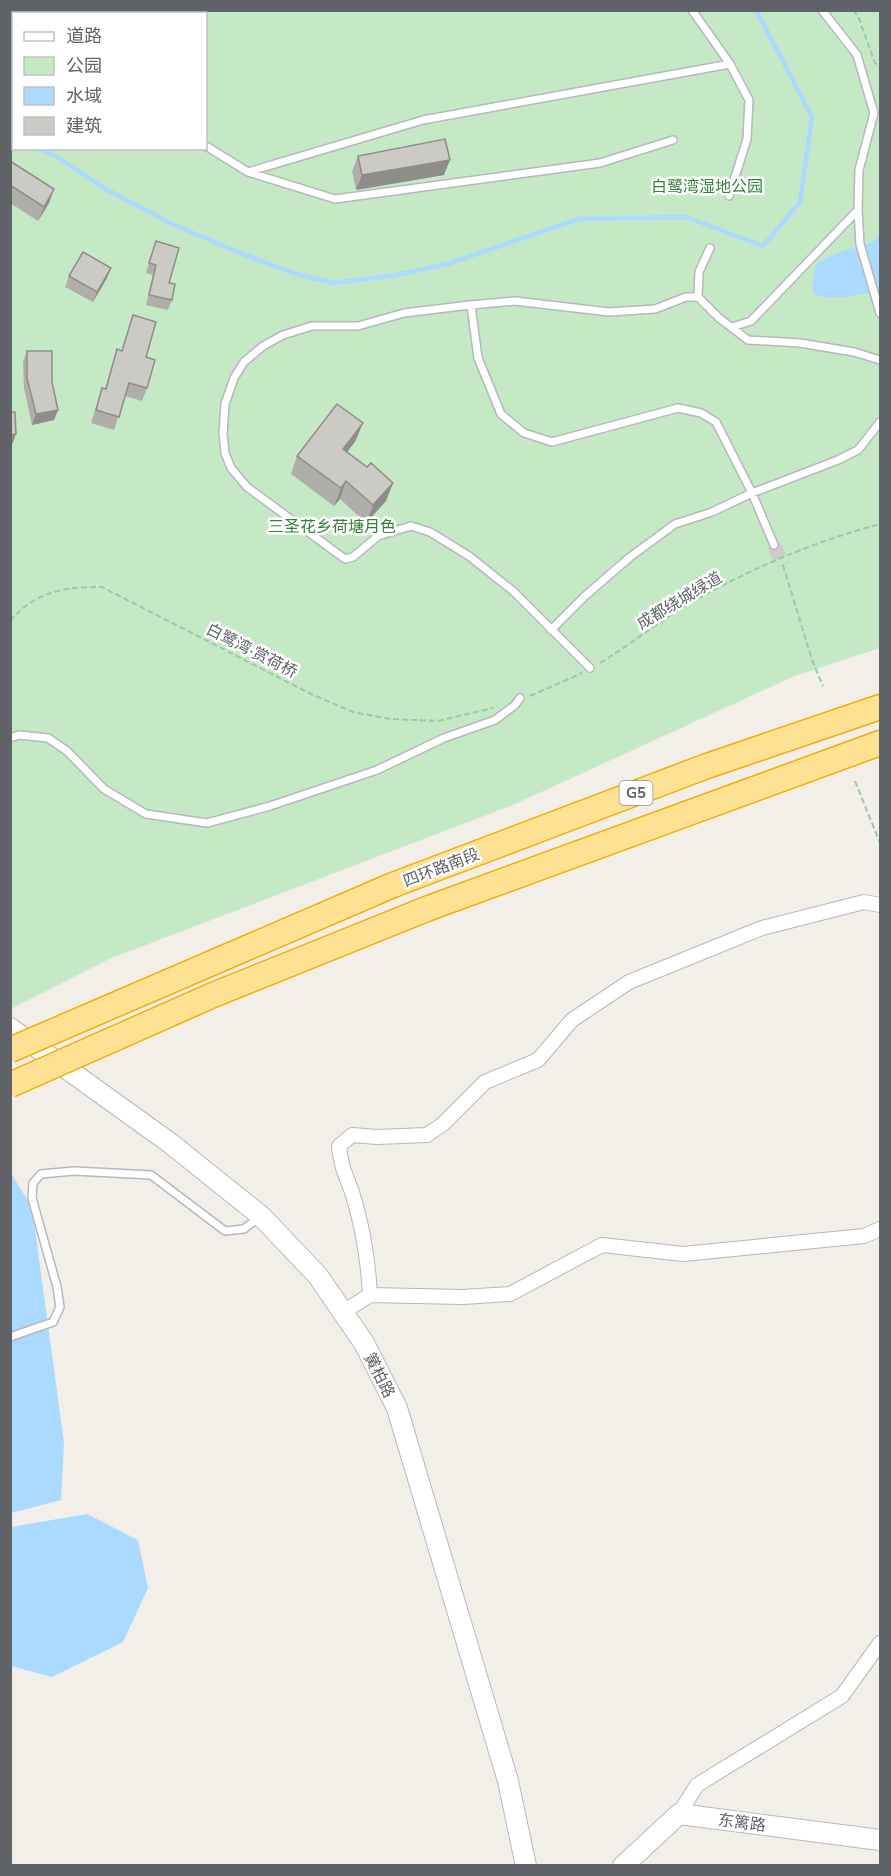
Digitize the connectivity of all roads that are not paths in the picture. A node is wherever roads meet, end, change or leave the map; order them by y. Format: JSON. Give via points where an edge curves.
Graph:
{"nodes":[{"id":1,"x":692,"y":10,"type":"edge"},
{"id":2,"x":822,"y":10,"type":"edge"},
{"id":3,"x":730,"y":64,"type":"junction"},
{"id":4,"x":673,"y":140,"type":"dead end"},
{"id":5,"x":207,"y":147,"type":"edge"},
{"id":6,"x":248,"y":172,"type":"junction"},
{"id":7,"x":729,"y":196,"type":"dead end"},
{"id":8,"x":858,"y":210,"type":"junction"},
{"id":9,"x":710,"y":248,"type":"dead end"},
{"id":10,"x":698,"y":297,"type":"junction"},
{"id":11,"x":471,"y":305,"type":"junction"},
{"id":12,"x":880,"y":313,"type":"edge"},
{"id":13,"x":732,"y":327,"type":"junction"},
{"id":14,"x":880,"y":360,"type":"edge"},
{"id":15,"x":880,"y":422,"type":"edge"},
{"id":16,"x":752,"y":493,"type":"junction"},
{"id":17,"x":774,"y":545,"type":"tunnel mouth"},
{"id":18,"x":551,"y":630,"type":"junction"},
{"id":19,"x":590,"y":668,"type":"road end"},
{"id":20,"x":880,"y":689,"type":"edge"},
{"id":21,"x":520,"y":698,"type":"road end"},
{"id":22,"x":880,"y":707,"type":"edge"},
{"id":23,"x":10,"y":738,"type":"edge"},
{"id":24,"x":880,"y":743,"type":"edge"},
{"id":25,"x":880,"y":757,"type":"edge"},
{"id":26,"x":627,"y":797,"type":"junction"},
{"id":27,"x":723,"y":801,"type":"junction"},
{"id":28,"x":880,"y":905,"type":"edge"},
{"id":29,"x":10,"y":1028,"type":"edge"},
{"id":30,"x":10,"y":1050,"type":"edge"},
{"id":31,"x":10,"y":1085,"type":"edge"},
{"id":32,"x":261,"y":1216,"type":"junction"},
{"id":33,"x":880,"y":1229,"type":"edge"},
{"id":34,"x":370,"y":1295,"type":"junction"},
{"id":35,"x":343,"y":1312,"type":"junction"},
{"id":36,"x":10,"y":1337,"type":"edge"},
{"id":37,"x":880,"y":1643,"type":"edge"},
{"id":38,"x":679,"y":1814,"type":"junction"},
{"id":39,"x":880,"y":1840,"type":"edge"},
{"id":40,"x":526,"y":1866,"type":"edge"},
{"id":41,"x":623,"y":1866,"type":"edge"}],
"edges":[{"from":1,"to":3,"type":"lane"},
{"from":2,"to":8,"type":"lane","via":[[856,55],[874,113],[859,170]]},
{"from":3,"to":6,"type":"lane","via":[[423,120]]},
{"from":3,"to":7,"type":"lane","via":[[749,100],[747,140]]},
{"from":4,"to":6,"type":"lane","via":[[600,163],[336,199]]},
{"from":5,"to":6,"type":"lane"},
{"from":8,"to":12,"type":"lane","via":[[860,244]]},
{"from":8,"to":13,"type":"lane","via":[[751,321]]},
{"from":9,"to":10,"type":"lane","via":[[699,272]]},
{"from":10,"to":11,"type":"lane","via":[[686,297],[655,309],[609,312],[515,301]]},
{"from":10,"to":13,"type":"lane"},
{"from":11,"to":16,"type":"lane","via":[[478,358],[501,414],[524,434],[552,442],[678,408],[701,413],[716,422]]},
{"from":11,"to":18,"type":"lane","via":[[404,313],[358,326],[312,326],[283,334],[263,346],[244,362],[234,378],[225,404],[225,453],[231,468],[247,487],[345,559],[378,536],[411,526],[430,532],[469,556],[513,591]]},
{"from":13,"to":14,"type":"lane","via":[[748,340],[822,346]]},
{"from":15,"to":16,"type":"lane","via":[[858,450]]},
{"from":16,"to":17,"type":"lane"},
{"from":16,"to":18,"type":"lane","via":[[675,524],[630,557]]},
{"from":18,"to":19,"type":"lane"},
{"from":20,"to":26,"type":"highway"},
{"from":21,"to":23,"type":"lane","via":[[495,720],[444,738],[376,770],[207,823],[146,814],[104,789],[67,751],[48,738]]},
{"from":22,"to":26,"type":"highway","name":"四环路南段","number":"G5"},
{"from":24,"to":27,"type":"highway","name":"四环路南段","number":"G5"},
{"from":25,"to":27,"type":"highway"},
{"from":26,"to":30,"type":"highway","name":"四环路南段","number":"G5","bridge":true,"via":[[393,885]]},
{"from":27,"to":31,"type":"highway","name":"四环路南段","number":"G5","bridge":true,"via":[[429,908],[213,995]]},
{"from":28,"to":34,"type":"street","via":[[864,902],[762,928],[629,982],[572,1020],[538,1060],[484,1082],[427,1135],[352,1135],[339,1146],[341,1167],[368,1253]]},
{"from":29,"to":32,"type":"street","name":"黉柏路","via":[[170,1143]]},
{"from":32,"to":35,"type":"street","name":"黉柏路","via":[[318,1276]]},
{"from":32,"to":36,"type":"lane","via":[[244,1229],[225,1232],[150,1175],[74,1171],[41,1174],[33,1183],[33,1198],[60,1307],[53,1322]]},
{"from":33,"to":34,"type":"street","via":[[864,1236],[683,1254],[602,1245],[510,1294]]},
{"from":34,"to":35,"type":"street"},
{"from":35,"to":40,"type":"street","name":"黉柏路","via":[[364,1342],[397,1408],[508,1781]]},
{"from":37,"to":38,"type":"street","via":[[842,1696],[697,1785]]},
{"from":38,"to":39,"type":"street","name":"东篱路"},
{"from":38,"to":41,"type":"street"}]}
